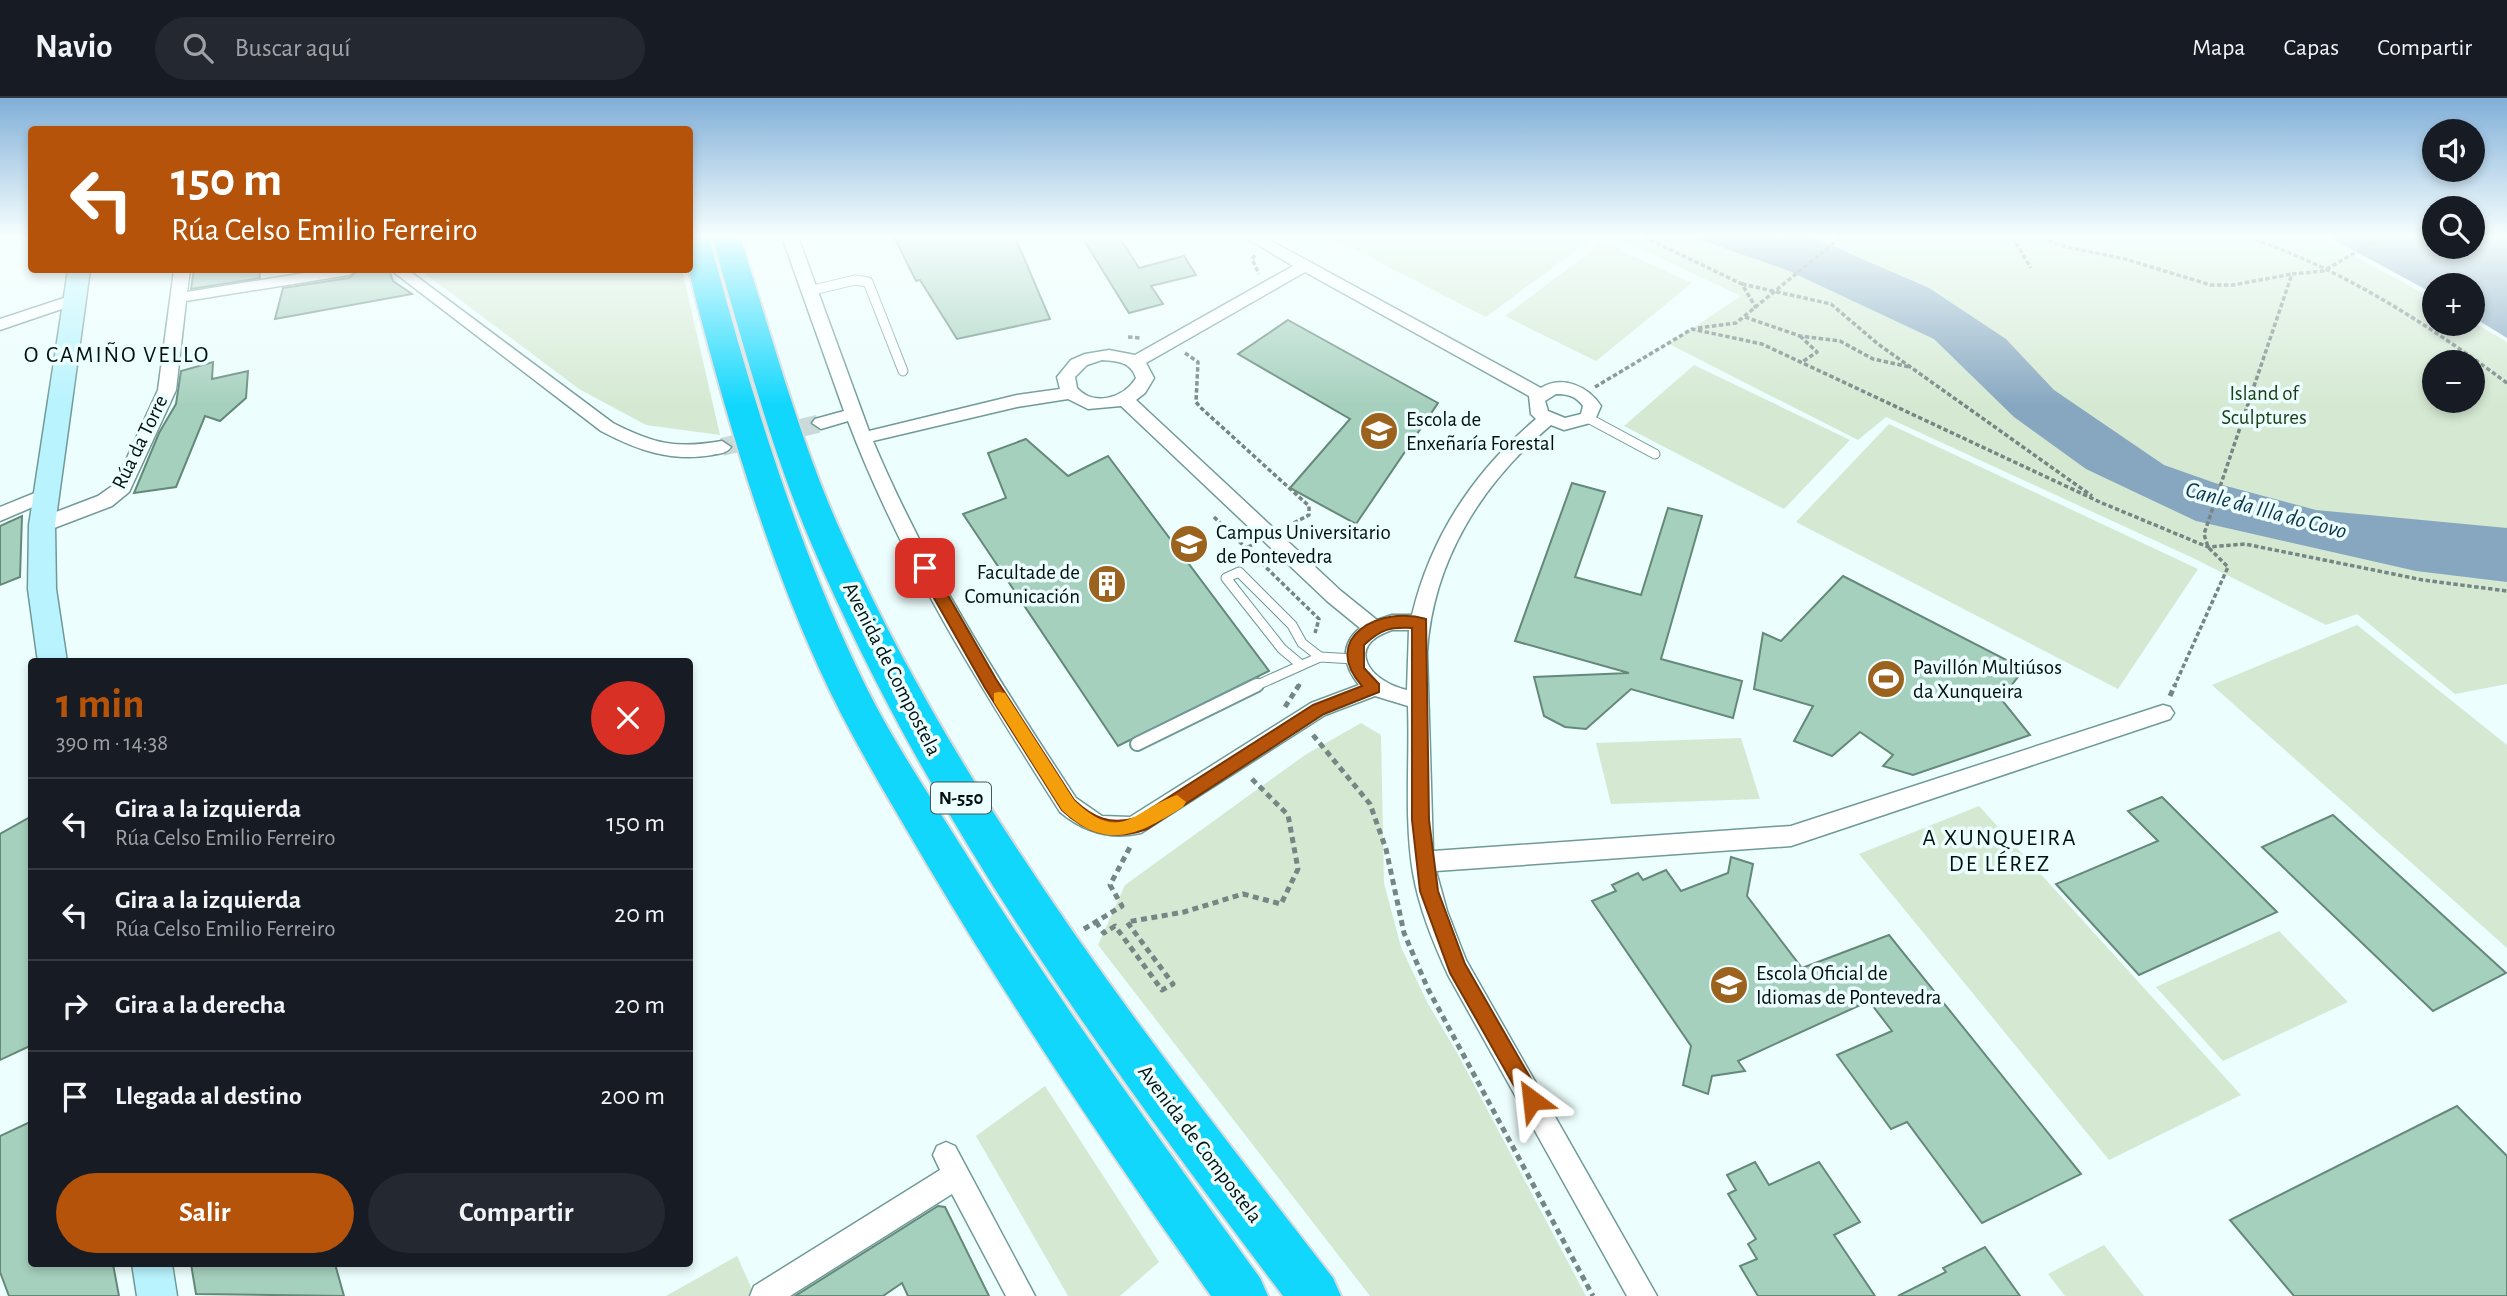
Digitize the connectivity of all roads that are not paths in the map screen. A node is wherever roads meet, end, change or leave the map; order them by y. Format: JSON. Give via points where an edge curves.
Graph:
{"nodes":[{"id":1,"x":77,"y":293,"type":"edge"},
{"id":2,"x":179,"y":293,"type":"edge"},
{"id":3,"x":209,"y":293,"type":"edge"},
{"id":4,"x":430,"y":293,"type":"edge"},
{"id":5,"x":711,"y":293,"type":"edge"},
{"id":6,"x":743,"y":293,"type":"edge"},
{"id":7,"x":809,"y":293,"type":"edge"},
{"id":8,"x":872,"y":293,"type":"edge"},
{"id":9,"x":1257,"y":293,"type":"edge"},
{"id":10,"x":1356,"y":293,"type":"edge"},
{"id":11,"x":178,"y":298,"type":"junction"},
{"id":12,"x":76,"y":299,"type":"junction"},
{"id":13,"x":0,"y":324,"type":"edge"},
{"id":14,"x":1136,"y":362,"type":"junction"},
{"id":15,"x":903,"y":371,"type":"dead end"},
{"id":16,"x":1070,"y":393,"type":"junction"},
{"id":17,"x":1540,"y":395,"type":"junction"},
{"id":18,"x":1125,"y":400,"type":"junction"},
{"id":19,"x":853,"y":414,"type":"junction"},
{"id":20,"x":1588,"y":418,"type":"junction"},
{"id":21,"x":1546,"y":419,"type":"junction"},
{"id":22,"x":821,"y":423,"type":"tunnel mouth"},
{"id":23,"x":863,"y":438,"type":"junction"},
{"id":24,"x":722,"y":447,"type":"tunnel mouth"},
{"id":25,"x":1655,"y":454,"type":"dead end"},
{"id":26,"x":47,"y":494,"type":"junction"},
{"id":27,"x":0,"y":514,"type":"edge"},
{"id":28,"x":42,"y":525,"type":"junction"},
{"id":29,"x":1420,"y":623,"type":"junction"},
{"id":30,"x":1373,"y":627,"type":"junction"},
{"id":31,"x":1320,"y":657,"type":"junction"},
{"id":32,"x":52,"y":658,"type":"edge"},
{"id":33,"x":1354,"y":659,"type":"junction"},
{"id":34,"x":1300,"y":664,"type":"junction"},
{"id":35,"x":1373,"y":688,"type":"junction"},
{"id":36,"x":1418,"y":699,"type":"junction"},
{"id":37,"x":2163,"y":713,"type":"road end"},
{"id":38,"x":1137,"y":744,"type":"dead end"},
{"id":39,"x":1423,"y":862,"type":"junction"},
{"id":40,"x":152,"y":1267,"type":"edge"},
{"id":41,"x":157,"y":1296,"type":"edge"},
{"id":42,"x":764,"y":1296,"type":"edge"},
{"id":43,"x":1021,"y":1296,"type":"edge"},
{"id":44,"x":1242,"y":1296,"type":"edge"},
{"id":45,"x":1315,"y":1296,"type":"edge"},
{"id":46,"x":1643,"y":1296,"type":"edge"}],
"edges":[{"from":1,"to":12,"type":"street"},
{"from":2,"to":11,"type":"street","name":"Rúa da Torre"},
{"from":3,"to":11,"type":"street"},
{"from":4,"to":24,"type":"street","via":[[585,413],[618,433],[671,454]]},
{"from":5,"to":44,"type":"highway","name":"Avenida de Compostela","number":"N-550","via":[[761,473],[838,669],[1003,954]]},
{"from":6,"to":45,"type":"highway","name":"Avenida de Compostela","number":"N-550","via":[[796,461],[827,540],[880,652],[951,782],[1041,924],[1161,1094]]},
{"from":7,"to":19,"type":"street"},
{"from":8,"to":15,"type":"lane"},
{"from":9,"to":14,"type":"street"},
{"from":10,"to":17,"type":"street"},
{"from":11,"to":28,"type":"street","name":"Rúa da Torre","via":[[166,390],[122,488],[105,501]]},
{"from":12,"to":13,"type":"street"},
{"from":12,"to":26,"type":"street"},
{"from":14,"to":16,"type":"street","via":[[1115,355],[1078,362],[1066,377]]},
{"from":14,"to":18,"type":"street","via":[[1143,370],[1142,387]]},
{"from":16,"to":18,"type":"street","via":[[1088,403]]},
{"from":16,"to":23,"type":"street"},
{"from":17,"to":20,"type":"street","via":[[1560,388],[1583,394],[1591,406]]},
{"from":17,"to":21,"type":"street","via":[[1537,409]]},
{"from":18,"to":30,"type":"street"},
{"from":19,"to":22,"type":"street"},
{"from":19,"to":23,"type":"street"},
{"from":20,"to":21,"type":"street","via":[[1573,424]]},
{"from":20,"to":25,"type":"lane"},
{"from":21,"to":29,"type":"street","via":[[1490,471],[1467,506],[1441,551]]},
{"from":23,"to":35,"type":"street","via":[[911,545],[990,684],[1068,805],[1083,819],[1121,829],[1141,824],[1318,709]]},
{"from":26,"to":27,"type":"street"},
{"from":26,"to":28,"type":"street"},
{"from":28,"to":32,"type":"street","via":[[42,589]]},
{"from":29,"to":30,"type":"street","via":[[1400,620]]},
{"from":29,"to":36,"type":"street"},
{"from":30,"to":33,"type":"street","via":[[1357,643]]},
{"from":31,"to":33,"type":"lane"},
{"from":31,"to":34,"type":"lane"},
{"from":31,"to":34,"type":"lane","via":[[1239,572],[1226,578],[1282,649]]},
{"from":33,"to":35,"type":"street","via":[[1357,670]]},
{"from":34,"to":38,"type":"lane"},
{"from":35,"to":36,"type":"street","via":[[1390,696]]},
{"from":36,"to":39,"type":"street"},
{"from":37,"to":39,"type":"street","via":[[1790,836]]},
{"from":39,"to":46,"type":"street","via":[[1441,929],[1457,967]]},
{"from":40,"to":41,"type":"street"},
{"from":42,"to":43,"type":"street","via":[[951,1165]]}]}
